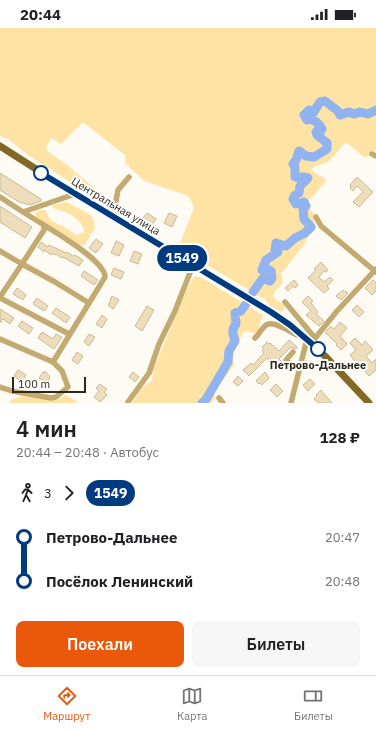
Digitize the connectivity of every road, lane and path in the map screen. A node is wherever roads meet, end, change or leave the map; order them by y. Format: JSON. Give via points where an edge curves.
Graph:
{"nodes":[{"id":1,"x":0,"y":146,"type":"edge"},
{"id":2,"x":129,"y":177,"type":"dead end"},
{"id":3,"x":75,"y":194,"type":"junction"},
{"id":4,"x":0,"y":197,"type":"edge"},
{"id":5,"x":23,"y":212,"type":"junction"},
{"id":6,"x":316,"y":216,"type":"dead end"},
{"id":7,"x":113,"y":217,"type":"junction"},
{"id":8,"x":44,"y":225,"type":"junction"},
{"id":9,"x":0,"y":251,"type":"edge"},
{"id":10,"x":22,"y":264,"type":"junction"},
{"id":11,"x":193,"y":265,"type":"junction"},
{"id":12,"x":376,"y":270,"type":"edge"},
{"id":13,"x":0,"y":298,"type":"edge"},
{"id":14,"x":285,"y":302,"type":"dead end"},
{"id":15,"x":89,"y":303,"type":"junction"},
{"id":16,"x":69,"y":334,"type":"junction"},
{"id":17,"x":255,"y":338,"type":"dead end"},
{"id":18,"x":309,"y":338,"type":"junction"},
{"id":19,"x":0,"y":339,"type":"edge"},
{"id":20,"x":293,"y":352,"type":"dead end"},
{"id":21,"x":52,"y":362,"type":"junction"},
{"id":22,"x":300,"y":369,"type":"junction"},
{"id":23,"x":0,"y":387,"type":"edge"},
{"id":24,"x":218,"y":398,"type":"dead end"},
{"id":25,"x":128,"y":402,"type":"dead end"},
{"id":26,"x":223,"y":403,"type":"edge"},
{"id":27,"x":291,"y":403,"type":"edge"},
{"id":28,"x":369,"y":403,"type":"edge"}],
"edges":[{"from":1,"to":3,"type":"main road","name":"Центральная улица"},
{"from":2,"to":7,"type":"street","via":[[118,190]]},
{"from":3,"to":5,"type":"street"},
{"from":3,"to":7,"type":"main road","name":"Центральная улица"},
{"from":4,"to":5,"type":"street"},
{"from":5,"to":8,"type":"street"},
{"from":6,"to":12,"type":"street","via":[[321,226]]},
{"from":7,"to":11,"type":"main road","name":"Центральная улица"},
{"from":8,"to":10,"type":"street","via":[[44,230]]},
{"from":8,"to":15,"type":"street","via":[[83,251],[104,270],[106,277]]},
{"from":9,"to":10,"type":"street"},
{"from":10,"to":13,"type":"street"},
{"from":10,"to":15,"type":"street"},
{"from":11,"to":18,"type":"main road","name":"Центральная улица"},
{"from":11,"to":25,"type":"street","via":[[149,373]]},
{"from":12,"to":18,"type":"street"},
{"from":13,"to":16,"type":"street"},
{"from":14,"to":18,"type":"street"},
{"from":15,"to":16,"type":"street"},
{"from":16,"to":21,"type":"street"},
{"from":17,"to":18,"type":"street","via":[[269,324]]},
{"from":18,"to":22,"type":"street"},
{"from":18,"to":28,"type":"main road","name":"Центральная улица"},
{"from":19,"to":21,"type":"street"},
{"from":20,"to":22,"type":"street","via":[[286,360],[293,367]]},
{"from":21,"to":23,"type":"street","via":[[62,371],[68,387],[56,397]]},
{"from":22,"to":27,"type":"street"},
{"from":24,"to":26,"type":"street"}]}
